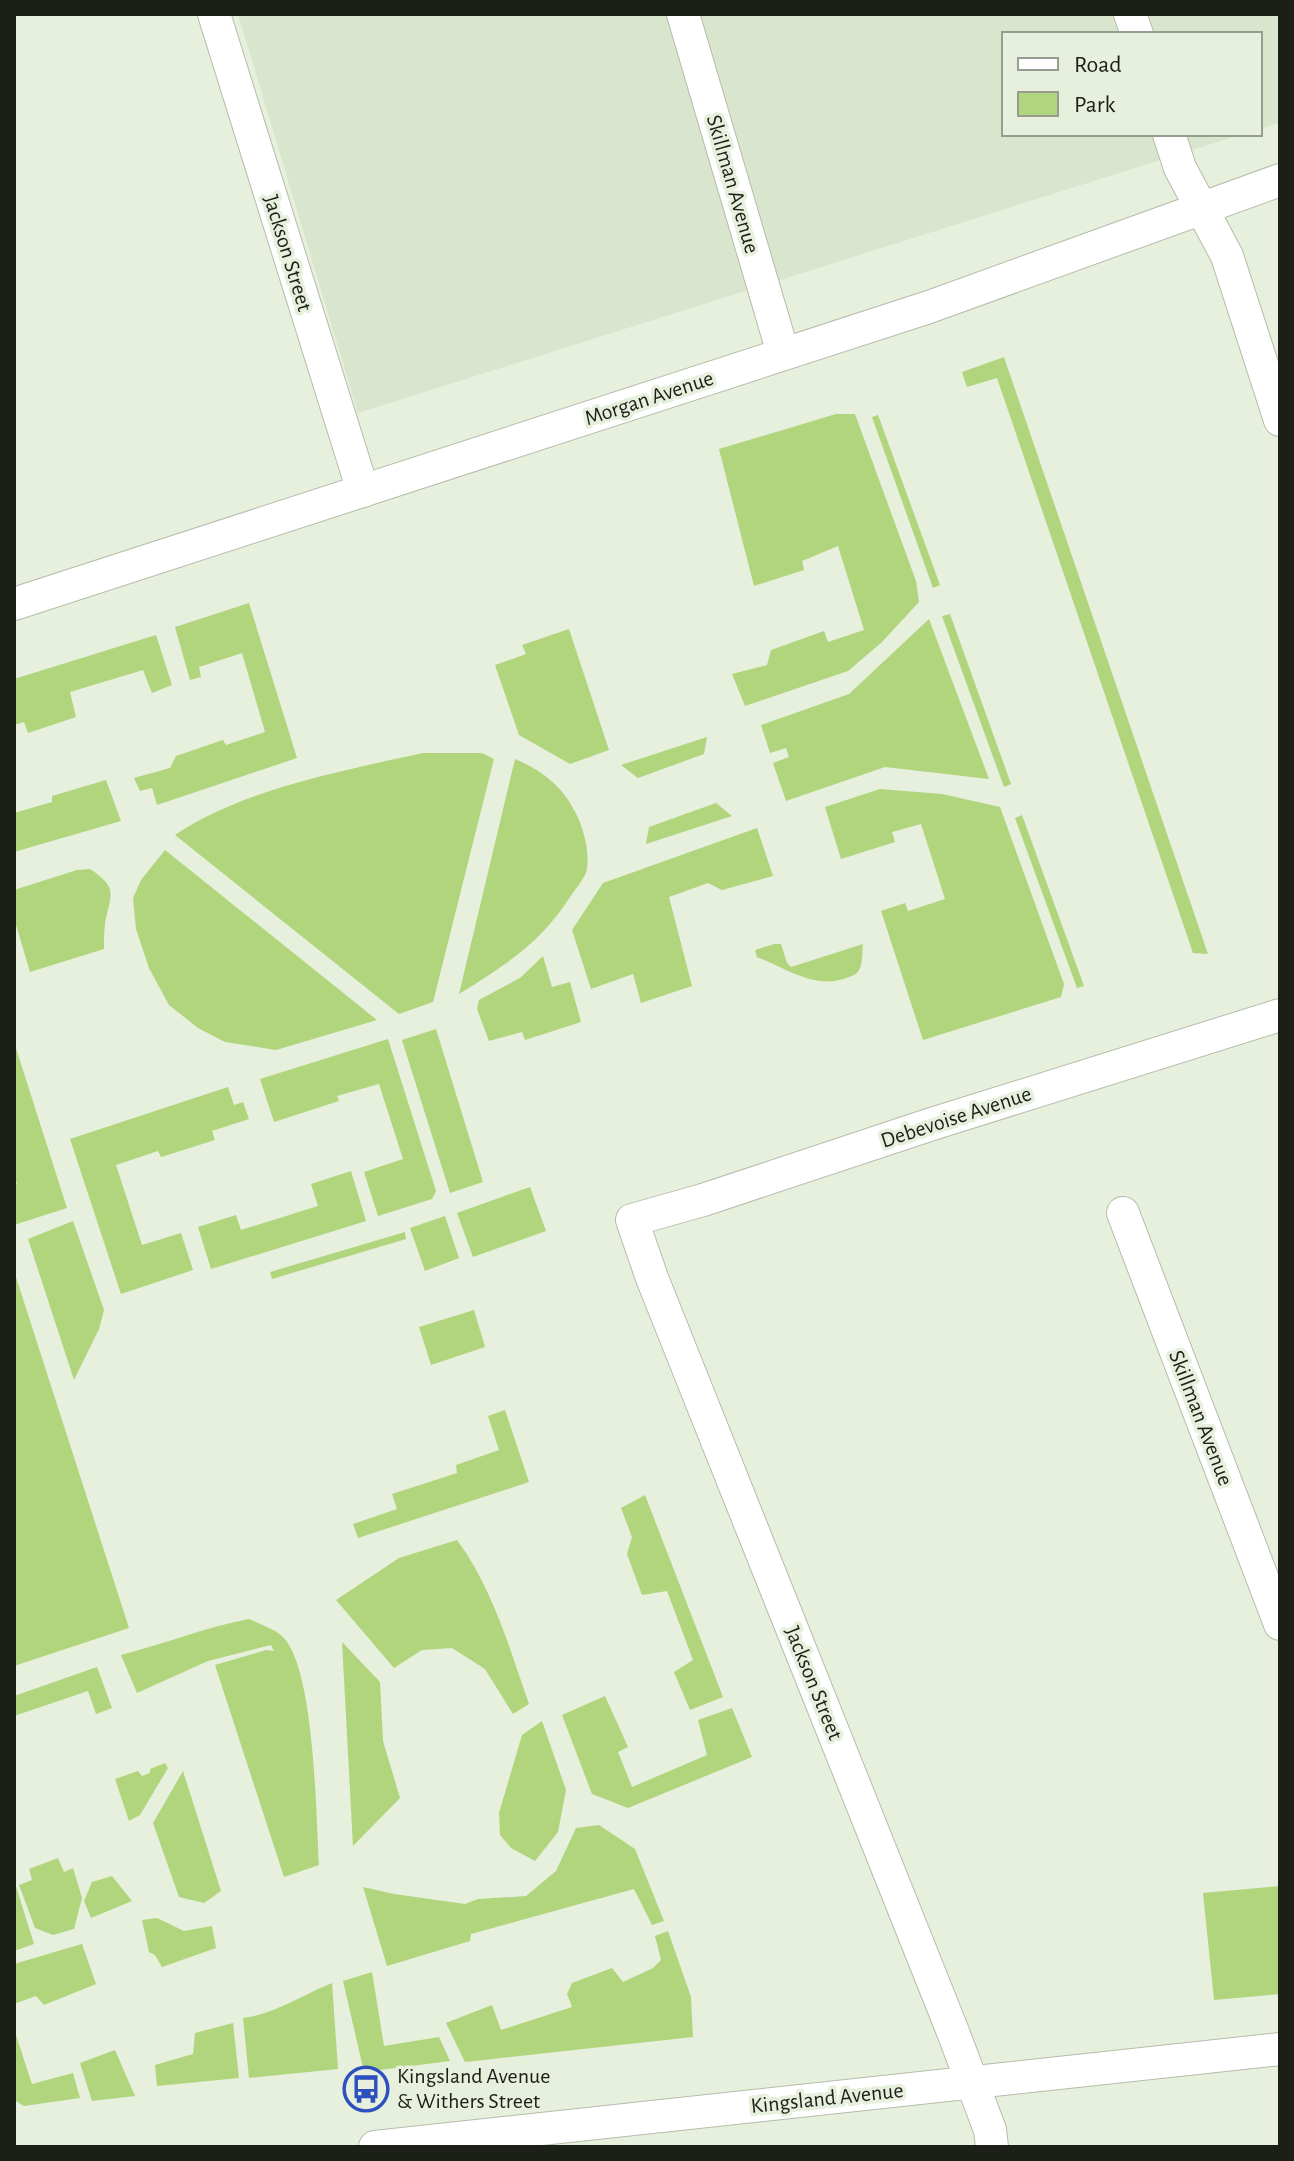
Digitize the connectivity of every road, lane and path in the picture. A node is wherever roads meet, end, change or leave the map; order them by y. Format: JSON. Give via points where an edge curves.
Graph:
{"nodes":[{"id":1,"x":214,"y":14,"type":"edge"},
{"id":2,"x":683,"y":14,"type":"edge"},
{"id":3,"x":1170,"y":136,"type":"edge"},
{"id":4,"x":1280,"y":180,"type":"edge"},
{"id":5,"x":1200,"y":209,"type":"junction"},
{"id":6,"x":783,"y":353,"type":"junction"},
{"id":7,"x":1280,"y":420,"type":"edge"},
{"id":8,"x":363,"y":491,"type":"junction"},
{"id":9,"x":14,"y":604,"type":"edge"},
{"id":10,"x":1280,"y":1015,"type":"edge"},
{"id":11,"x":1123,"y":1213,"type":"dead end"},
{"id":12,"x":632,"y":1220,"type":"joint"},
{"id":13,"x":1280,"y":1624,"type":"edge"},
{"id":14,"x":1280,"y":2049,"type":"edge"},
{"id":15,"x":972,"y":2082,"type":"junction"},
{"id":16,"x":533,"y":2138,"type":"edge"},
{"id":17,"x":375,"y":2147,"type":"edge"},
{"id":18,"x":992,"y":2147,"type":"edge"}],
"edges":[{"from":1,"to":8,"type":"street","name":"Jackson Street"},
{"from":2,"to":6,"type":"street","name":"Skillman Avenue"},
{"from":3,"to":5,"type":"street"},
{"from":4,"to":5,"type":"street","name":"Morgan Avenue"},
{"from":5,"to":6,"type":"street","name":"Morgan Avenue","via":[[929,307]]},
{"from":5,"to":7,"type":"street","via":[[1227,256]]},
{"from":6,"to":8,"type":"street","name":"Morgan Avenue"},
{"from":8,"to":9,"type":"street","name":"Morgan Avenue"},
{"from":10,"to":12,"type":"street","name":"Debevoise Avenue"},
{"from":11,"to":13,"type":"street","name":"Skillman Avenue"},
{"from":12,"to":15,"type":"street","name":"Jackson Street"},
{"from":14,"to":15,"type":"street","name":"Kingsland Avenue"},
{"from":15,"to":16,"type":"street","name":"Kingsland Avenue"},
{"from":15,"to":18,"type":"street","name":"Jackson Street"},
{"from":16,"to":17,"type":"street","name":"Kingsland Avenue"}]}
